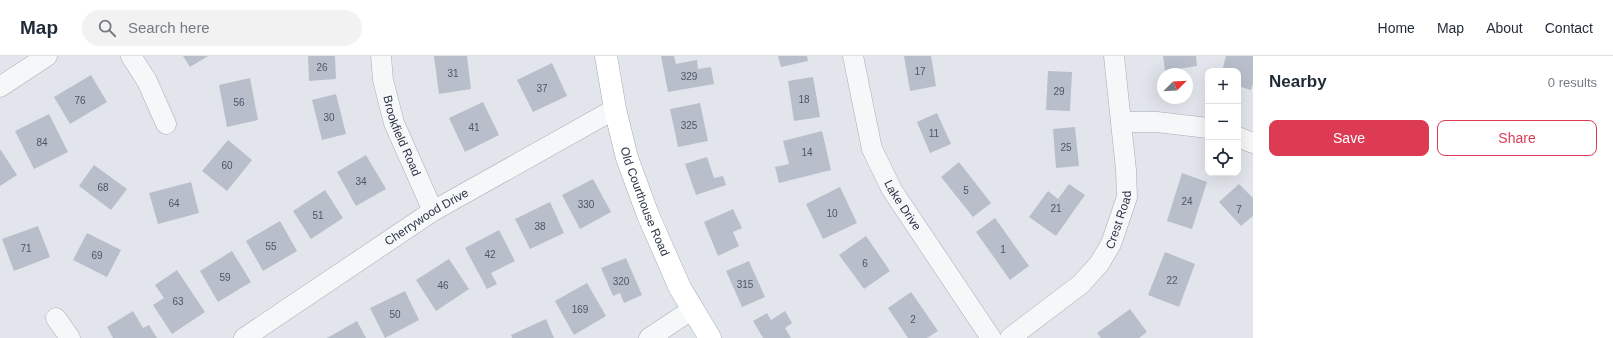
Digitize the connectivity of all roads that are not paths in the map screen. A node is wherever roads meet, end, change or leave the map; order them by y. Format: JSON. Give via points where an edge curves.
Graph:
{"nodes":[{"id":1,"x":47,"y":56,"type":"edge"},
{"id":2,"x":131,"y":56,"type":"edge"},
{"id":3,"x":381,"y":56,"type":"edge"},
{"id":4,"x":606,"y":56,"type":"edge"},
{"id":5,"x":853,"y":56,"type":"edge"},
{"id":6,"x":1114,"y":56,"type":"edge"},
{"id":7,"x":0,"y":88,"type":"edge"},
{"id":8,"x":615,"y":109,"type":"junction"},
{"id":9,"x":1121,"y":122,"type":"junction"},
{"id":10,"x":166,"y":124,"type":"dead end"},
{"id":11,"x":1205,"y":128,"type":"edge"},
{"id":12,"x":1241,"y":138,"type":"edge"},
{"id":13,"x":1253,"y":143,"type":"edge"},
{"id":14,"x":433,"y":211,"type":"junction"},
{"id":15,"x":693,"y":309,"type":"junction"},
{"id":16,"x":56,"y":318,"type":"dead end"},
{"id":17,"x":70,"y":338,"type":"edge"},
{"id":18,"x":244,"y":338,"type":"edge"},
{"id":19,"x":649,"y":338,"type":"edge"},
{"id":20,"x":710,"y":338,"type":"edge"},
{"id":21,"x":991,"y":338,"type":"edge"},
{"id":22,"x":1010,"y":338,"type":"edge"}],
"edges":[{"from":1,"to":7,"type":"street"},
{"from":2,"to":10,"type":"street","via":[[147,81]]},
{"from":3,"to":14,"type":"street","name":"Brookfield Road","via":[[383,80],[394,122]]},
{"from":4,"to":8,"type":"street","name":"Old Courthouse Road"},
{"from":5,"to":21,"type":"street","name":"Lake Drive","via":[[872,149],[892,190]]},
{"from":6,"to":9,"type":"street","name":"Crest Road"},
{"from":8,"to":14,"type":"street","name":"Cherrywood Drive"},
{"from":8,"to":15,"type":"street","name":"Old Courthouse Road","via":[[627,158],[648,215],[680,288]]},
{"from":9,"to":11,"type":"street","via":[[1157,122]]},
{"from":9,"to":22,"type":"street","name":"Crest Road","via":[[1127,197],[1111,244],[1081,284]]},
{"from":12,"to":13,"type":"street"},
{"from":14,"to":18,"type":"street","name":"Cherrywood Drive"},
{"from":15,"to":19,"type":"street"},
{"from":15,"to":20,"type":"street","name":"Old Courthouse Road"},
{"from":16,"to":17,"type":"street"}]}
